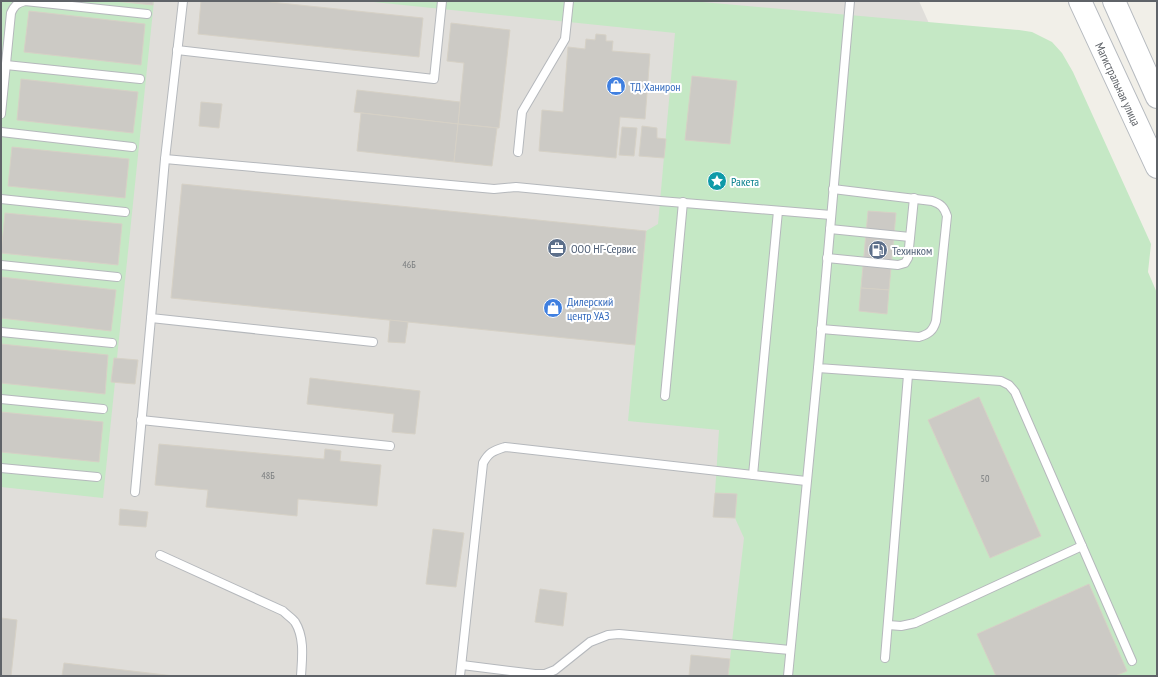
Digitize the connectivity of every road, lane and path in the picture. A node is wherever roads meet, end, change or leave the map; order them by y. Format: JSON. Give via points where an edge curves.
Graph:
{"nodes":[{"id":1,"x":183,"y":1,"type":"edge"},
{"id":2,"x":442,"y":1,"type":"edge"},
{"id":3,"x":569,"y":1,"type":"edge"},
{"id":4,"x":850,"y":1,"type":"edge"},
{"id":5,"x":1080,"y":1,"type":"edge"},
{"id":6,"x":1114,"y":1,"type":"edge"},
{"id":7,"x":146,"y":14,"type":"dead end"},
{"id":8,"x":177,"y":50,"type":"junction"},
{"id":9,"x":6,"y":65,"type":"junction"},
{"id":10,"x":140,"y":79,"type":"dead end"},
{"id":11,"x":1156,"y":96,"type":"edge"},
{"id":12,"x":1,"y":114,"type":"edge"},
{"id":13,"x":1,"y":132,"type":"edge"},
{"id":14,"x":132,"y":147,"type":"dead end"},
{"id":15,"x":518,"y":152,"type":"dead end"},
{"id":16,"x":165,"y":159,"type":"junction"},
{"id":17,"x":1157,"y":167,"type":"edge"},
{"id":18,"x":833,"y":189,"type":"junction"},
{"id":19,"x":914,"y":198,"type":"junction"},
{"id":20,"x":1,"y":199,"type":"edge"},
{"id":21,"x":682,"y":202,"type":"junction"},
{"id":22,"x":778,"y":210,"type":"junction"},
{"id":23,"x":125,"y":212,"type":"dead end"},
{"id":24,"x":831,"y":215,"type":"junction"},
{"id":25,"x":830,"y":229,"type":"junction"},
{"id":26,"x":910,"y":237,"type":"junction"},
{"id":27,"x":827,"y":258,"type":"junction"},
{"id":28,"x":1,"y":265,"type":"edge"},
{"id":29,"x":117,"y":277,"type":"dead end"},
{"id":30,"x":151,"y":318,"type":"junction"},
{"id":31,"x":821,"y":329,"type":"junction"},
{"id":32,"x":1,"y":332,"type":"edge"},
{"id":33,"x":373,"y":342,"type":"dead end"},
{"id":34,"x":112,"y":343,"type":"dead end"},
{"id":35,"x":818,"y":368,"type":"junction"},
{"id":36,"x":908,"y":374,"type":"junction"},
{"id":37,"x":665,"y":396,"type":"dead end"},
{"id":38,"x":1,"y":399,"type":"edge"},
{"id":39,"x":103,"y":409,"type":"dead end"},
{"id":40,"x":141,"y":420,"type":"junction"},
{"id":41,"x":390,"y":446,"type":"dead end"},
{"id":42,"x":1,"y":468,"type":"edge"},
{"id":43,"x":753,"y":475,"type":"junction"},
{"id":44,"x":97,"y":477,"type":"dead end"},
{"id":45,"x":806,"y":481,"type":"junction"},
{"id":46,"x":135,"y":492,"type":"dead end"},
{"id":47,"x":1082,"y":546,"type":"junction"},
{"id":48,"x":160,"y":554,"type":"dead end"},
{"id":49,"x":888,"y":624,"type":"junction"},
{"id":50,"x":790,"y":650,"type":"junction"},
{"id":51,"x":885,"y":658,"type":"dead end"},
{"id":52,"x":1132,"y":661,"type":"dead end"},
{"id":53,"x":462,"y":665,"type":"junction"},
{"id":54,"x":301,"y":676,"type":"edge"},
{"id":55,"x":460,"y":676,"type":"edge"},
{"id":56,"x":788,"y":676,"type":"edge"}],
"edges":[{"from":1,"to":8,"type":"lane"},
{"from":2,"to":8,"type":"lane","via":[[434,79]]},
{"from":3,"to":15,"type":"lane","via":[[565,39],[522,112]]},
{"from":4,"to":18,"type":"lane"},
{"from":5,"to":17,"type":"main road","name":"Магистральная улица"},
{"from":6,"to":11,"type":"main road"},
{"from":7,"to":9,"type":"lane","via":[[25,1],[18,3],[11,13]]},
{"from":8,"to":16,"type":"lane"},
{"from":9,"to":10,"type":"lane"},
{"from":9,"to":12,"type":"lane"},
{"from":13,"to":14,"type":"lane"},
{"from":16,"to":21,"type":"lane","via":[[494,189],[516,187]]},
{"from":16,"to":30,"type":"lane"},
{"from":18,"to":19,"type":"lane"},
{"from":18,"to":24,"type":"lane"},
{"from":19,"to":26,"type":"lane"},
{"from":19,"to":31,"type":"lane","via":[[939,203],[947,216],[934,328],[919,337]]},
{"from":20,"to":23,"type":"lane"},
{"from":21,"to":22,"type":"lane"},
{"from":21,"to":37,"type":"lane"},
{"from":22,"to":24,"type":"lane"},
{"from":22,"to":43,"type":"lane"},
{"from":24,"to":25,"type":"lane"},
{"from":25,"to":26,"type":"lane"},
{"from":25,"to":27,"type":"lane"},
{"from":26,"to":27,"type":"lane","via":[[908,258],[905,263],[898,265]]},
{"from":27,"to":31,"type":"lane"},
{"from":28,"to":29,"type":"lane"},
{"from":30,"to":33,"type":"lane"},
{"from":30,"to":40,"type":"lane"},
{"from":31,"to":35,"type":"lane"},
{"from":32,"to":34,"type":"lane"},
{"from":35,"to":36,"type":"lane"},
{"from":35,"to":45,"type":"lane"},
{"from":36,"to":47,"type":"lane","via":[[1001,381],[1009,385],[1015,392]]},
{"from":36,"to":49,"type":"lane"},
{"from":38,"to":39,"type":"lane"},
{"from":40,"to":41,"type":"lane"},
{"from":40,"to":46,"type":"lane"},
{"from":42,"to":44,"type":"lane"},
{"from":43,"to":45,"type":"lane"},
{"from":43,"to":53,"type":"lane","via":[[505,447],[494,450],[487,455],[483,463]]},
{"from":45,"to":50,"type":"lane"},
{"from":47,"to":49,"type":"lane","via":[[915,623],[901,626]]},
{"from":47,"to":52,"type":"lane"},
{"from":48,"to":54,"type":"lane","via":[[283,612],[295,622],[302,639]]},
{"from":49,"to":51,"type":"lane"},
{"from":50,"to":53,"type":"lane","via":[[618,634],[590,642],[555,670],[545,674]]},
{"from":50,"to":56,"type":"lane"},
{"from":53,"to":55,"type":"lane"}]}
